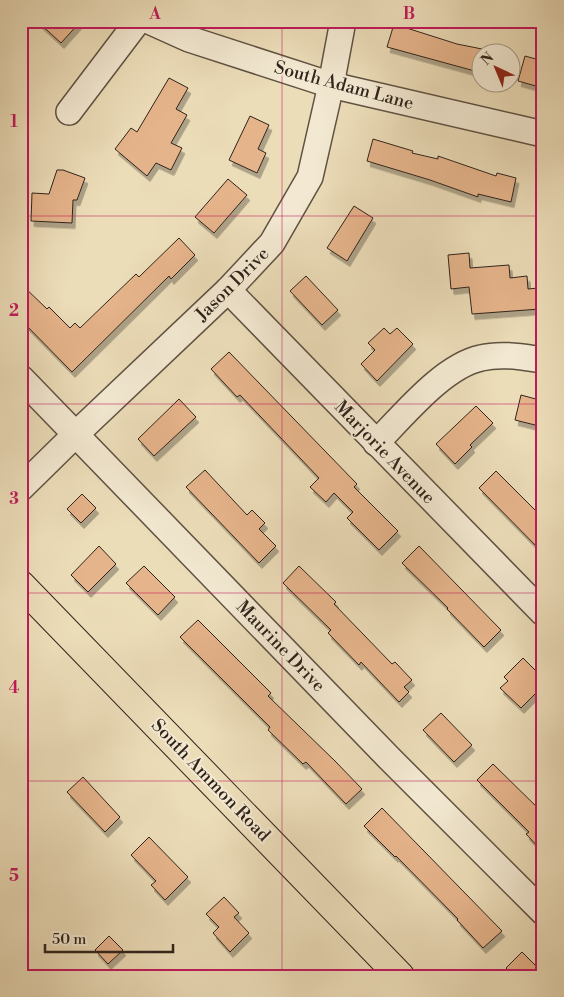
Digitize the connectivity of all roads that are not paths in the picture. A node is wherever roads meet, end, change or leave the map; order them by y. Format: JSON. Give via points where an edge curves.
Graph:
{"nodes":[{"id":1,"x":138,"y":21,"type":"edge"},
{"id":2,"x":149,"y":21,"type":"edge"},
{"id":3,"x":343,"y":21,"type":"edge"},
{"id":4,"x":332,"y":85,"type":"junction"},
{"id":5,"x":69,"y":112,"type":"dead end"},
{"id":6,"x":543,"y":134,"type":"edge"},
{"id":7,"x":228,"y":290,"type":"junction"},
{"id":8,"x":543,"y":360,"type":"edge"},
{"id":9,"x":21,"y":378,"type":"edge"},
{"id":10,"x":76,"y":434,"type":"junction"},
{"id":11,"x":376,"y":443,"type":"junction"},
{"id":12,"x":21,"y":488,"type":"edge"},
{"id":13,"x":21,"y":585,"type":"edge"},
{"id":14,"x":543,"y":614,"type":"edge"},
{"id":15,"x":543,"y":912,"type":"edge"},
{"id":16,"x":400,"y":976,"type":"edge"}],
"edges":[{"from":1,"to":5,"type":"street"},
{"from":2,"to":4,"type":"street","name":"South Adam Lane","via":[[189,39]]},
{"from":3,"to":4,"type":"street","name":"Jason Drive"},
{"from":4,"to":6,"type":"street","name":"South Adam Lane"},
{"from":4,"to":7,"type":"street","name":"Jason Drive","via":[[310,177],[272,243]]},
{"from":7,"to":10,"type":"street","name":"Jason Drive"},
{"from":7,"to":11,"type":"street","name":"Marjorie Avenue"},
{"from":8,"to":11,"type":"street","via":[[508,355],[480,358],[453,369]]},
{"from":9,"to":10,"type":"street","name":"Maurine Drive"},
{"from":10,"to":12,"type":"street","name":"Jason Drive"},
{"from":10,"to":15,"type":"street","name":"Maurine Drive","via":[[389,758]]},
{"from":11,"to":14,"type":"street","name":"Marjorie Avenue"},
{"from":13,"to":16,"type":"main road","name":"South Ammon Road"}]}
